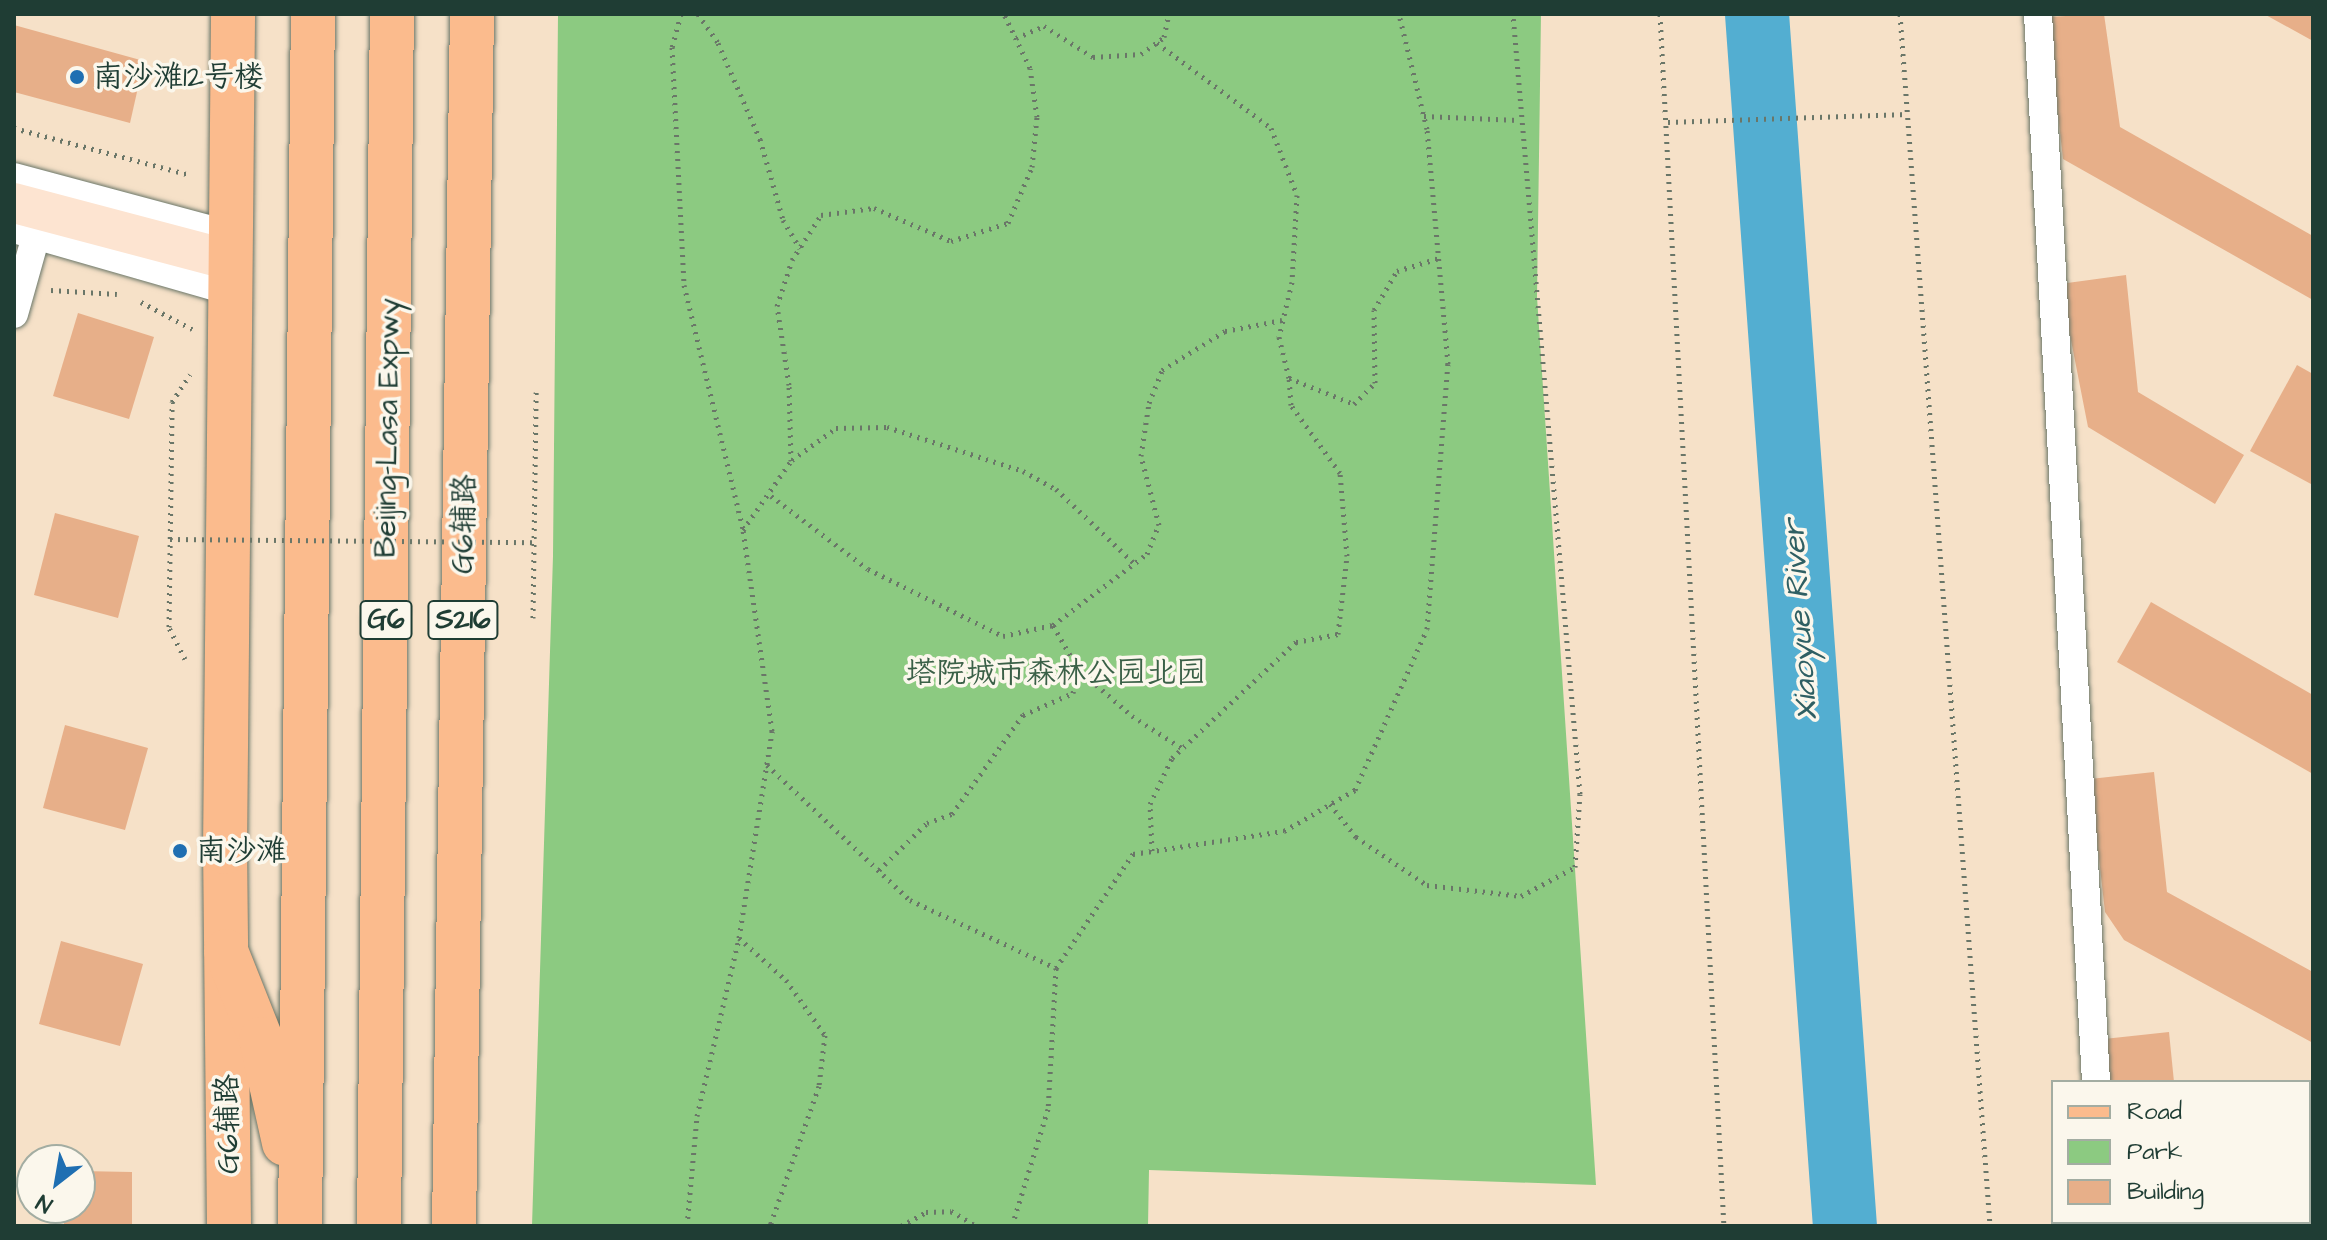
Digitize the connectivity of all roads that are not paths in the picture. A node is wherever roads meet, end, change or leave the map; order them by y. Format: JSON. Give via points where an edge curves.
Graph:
{"nodes":[{"id":1,"x":233,"y":14,"type":"edge"},
{"id":2,"x":313,"y":14,"type":"edge"},
{"id":3,"x":392,"y":14,"type":"edge"},
{"id":4,"x":472,"y":14,"type":"edge"},
{"id":5,"x":2038,"y":14,"type":"edge"},
{"id":6,"x":14,"y":177,"type":"edge"},
{"id":7,"x":31,"y":213,"type":"edge"},
{"id":8,"x":230,"y":262,"type":"junction"},
{"id":9,"x":14,"y":314,"type":"edge"},
{"id":10,"x":226,"y":951,"type":"junction"},
{"id":11,"x":2096,"y":1080,"type":"edge"},
{"id":12,"x":300,"y":1210,"type":"edge"},
{"id":13,"x":229,"y":1226,"type":"edge"},
{"id":14,"x":379,"y":1226,"type":"edge"},
{"id":15,"x":454,"y":1226,"type":"edge"}],
"edges":[{"from":1,"to":8,"type":"main road","name":"G6辅路"},
{"from":2,"to":12,"type":"main road"},
{"from":3,"to":14,"type":"main road","name":"Beijing-Lasa Expwy","number":"G6"},
{"from":4,"to":15,"type":"main road","name":"G6辅路","number":"S216"},
{"from":5,"to":11,"type":"street"},
{"from":6,"to":7,"type":"street"},
{"from":7,"to":8,"type":"street"},
{"from":7,"to":9,"type":"street"},
{"from":8,"to":10,"type":"main road","name":"G6辅路"},
{"from":10,"to":12,"type":"main road","via":[[261,1039]]},
{"from":10,"to":13,"type":"main road","name":"G6辅路"}]}
